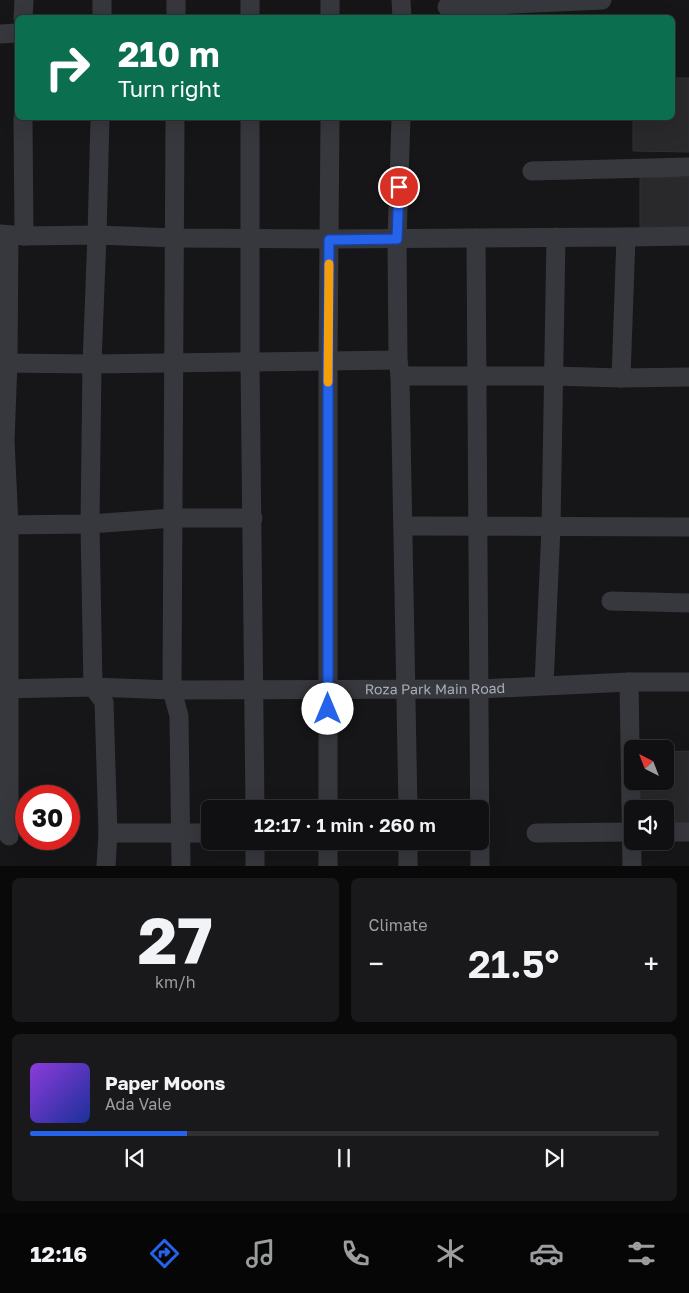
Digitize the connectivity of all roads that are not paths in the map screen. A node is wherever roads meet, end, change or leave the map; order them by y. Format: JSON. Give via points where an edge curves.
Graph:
{"nodes":[{"id":1,"x":24,"y":0,"type":"edge"},
{"id":2,"x":102,"y":0,"type":"edge"},
{"id":3,"x":176,"y":0,"type":"edge"},
{"id":4,"x":250,"y":0,"type":"edge"},
{"id":5,"x":330,"y":0,"type":"edge"},
{"id":6,"x":401,"y":0,"type":"edge"},
{"id":7,"x":602,"y":0,"type":"edge"},
{"id":8,"x":447,"y":7,"type":"dead end"},
{"id":9,"x":23,"y":15,"type":"edge"},
{"id":10,"x":102,"y":15,"type":"edge"},
{"id":11,"x":176,"y":15,"type":"edge"},
{"id":12,"x":250,"y":15,"type":"edge"},
{"id":13,"x":330,"y":15,"type":"edge"},
{"id":14,"x":402,"y":15,"type":"edge"},
{"id":15,"x":15,"y":33,"type":"edge"},
{"id":16,"x":0,"y":34,"type":"edge"},
{"id":17,"x":23,"y":120,"type":"edge"},
{"id":18,"x":100,"y":120,"type":"edge"},
{"id":19,"x":176,"y":120,"type":"edge"},
{"id":20,"x":250,"y":120,"type":"edge"},
{"id":21,"x":330,"y":120,"type":"edge"},
{"id":22,"x":401,"y":120,"type":"edge"},
{"id":23,"x":689,"y":167,"type":"edge"},
{"id":24,"x":532,"y":171,"type":"dead end"},
{"id":25,"x":11,"y":235,"type":"edge"},
{"id":26,"x":97,"y":235,"type":"junction"},
{"id":27,"x":689,"y":236,"type":"edge"},
{"id":28,"x":556,"y":237,"type":"junction"},
{"id":29,"x":175,"y":238,"type":"junction"},
{"id":30,"x":476,"y":238,"type":"junction"},
{"id":31,"x":626,"y":238,"type":"junction"},
{"id":32,"x":251,"y":239,"type":"junction"},
{"id":33,"x":397,"y":239,"type":"junction"},
{"id":34,"x":329,"y":240,"type":"junction"},
{"id":35,"x":328,"y":361,"type":"junction"},
{"id":36,"x":4,"y":362,"type":"edge"},
{"id":37,"x":250,"y":362,"type":"junction"},
{"id":38,"x":173,"y":363,"type":"junction"},
{"id":39,"x":92,"y":364,"type":"junction"},
{"id":40,"x":399,"y":368,"type":"junction"},
{"id":41,"x":477,"y":376,"type":"junction"},
{"id":42,"x":554,"y":376,"type":"junction"},
{"id":43,"x":689,"y":377,"type":"edge"},
{"id":44,"x":621,"y":378,"type":"junction"},
{"id":45,"x":173,"y":518,"type":"junction"},
{"id":46,"x":253,"y":518,"type":"junction"},
{"id":47,"x":90,"y":524,"type":"junction"},
{"id":48,"x":4,"y":525,"type":"edge"},
{"id":49,"x":403,"y":526,"type":"junction"},
{"id":50,"x":478,"y":527,"type":"junction"},
{"id":51,"x":551,"y":527,"type":"junction"},
{"id":52,"x":689,"y":527,"type":"edge"},
{"id":53,"x":611,"y":601,"type":"dead end"},
{"id":54,"x":689,"y":603,"type":"edge"},
{"id":55,"x":629,"y":682,"type":"junction"},
{"id":56,"x":689,"y":682,"type":"edge"},
{"id":57,"x":544,"y":685,"type":"junction"},
{"id":58,"x":93,"y":687,"type":"junction"},
{"id":59,"x":5,"y":689,"type":"edge"},
{"id":60,"x":406,"y":689,"type":"junction"},
{"id":61,"x":479,"y":689,"type":"junction"},
{"id":62,"x":172,"y":690,"type":"junction"},
{"id":63,"x":254,"y":690,"type":"junction"},
{"id":64,"x":328,"y":690,"type":"junction"},
{"id":65,"x":255,"y":800,"type":"edge"},
{"id":66,"x":328,"y":800,"type":"edge"},
{"id":67,"x":408,"y":800,"type":"edge"},
{"id":68,"x":480,"y":800,"type":"edge"},
{"id":69,"x":631,"y":800,"type":"edge"},
{"id":70,"x":624,"y":832,"type":"edge"},
{"id":71,"x":674,"y":832,"type":"edge"},
{"id":72,"x":689,"y":832,"type":"edge"},
{"id":73,"x":108,"y":833,"type":"junction"},
{"id":74,"x":201,"y":833,"type":"edge"},
{"id":75,"x":536,"y":833,"type":"dead end"},
{"id":76,"x":181,"y":834,"type":"junction"},
{"id":77,"x":9,"y":836,"type":"dead end"},
{"id":78,"x":255,"y":850,"type":"edge"},
{"id":79,"x":328,"y":850,"type":"edge"},
{"id":80,"x":408,"y":850,"type":"edge"},
{"id":81,"x":480,"y":850,"type":"edge"},
{"id":82,"x":632,"y":850,"type":"edge"},
{"id":83,"x":106,"y":866,"type":"edge"},
{"id":84,"x":181,"y":866,"type":"edge"},
{"id":85,"x":255,"y":866,"type":"edge"},
{"id":86,"x":328,"y":866,"type":"edge"},
{"id":87,"x":408,"y":866,"type":"edge"},
{"id":88,"x":480,"y":866,"type":"edge"},
{"id":89,"x":632,"y":866,"type":"edge"}],
"edges":[{"from":1,"to":9,"type":"street"},
{"from":2,"to":10,"type":"street"},
{"from":3,"to":11,"type":"street"},
{"from":4,"to":12,"type":"street"},
{"from":5,"to":13,"type":"street"},
{"from":6,"to":14,"type":"street"},
{"from":7,"to":8,"type":"street"},
{"from":15,"to":16,"type":"street"},
{"from":17,"to":25,"type":"street"},
{"from":18,"to":26,"type":"street"},
{"from":19,"to":29,"type":"street"},
{"from":20,"to":32,"type":"street"},
{"from":21,"to":34,"type":"street"},
{"from":22,"to":33,"type":"street"},
{"from":23,"to":24,"type":"street"},
{"from":25,"to":26,"type":"street"},
{"from":25,"to":36,"type":"street"},
{"from":26,"to":29,"type":"street"},
{"from":26,"to":39,"type":"street"},
{"from":27,"to":31,"type":"street"},
{"from":28,"to":30,"type":"street"},
{"from":28,"to":31,"type":"street"},
{"from":28,"to":42,"type":"street"},
{"from":29,"to":32,"type":"street"},
{"from":29,"to":38,"type":"street"},
{"from":30,"to":33,"type":"street"},
{"from":30,"to":41,"type":"street"},
{"from":31,"to":44,"type":"street"},
{"from":32,"to":34,"type":"street"},
{"from":32,"to":37,"type":"street"},
{"from":33,"to":34,"type":"street"},
{"from":33,"to":40,"type":"street"},
{"from":34,"to":35,"type":"street"},
{"from":35,"to":37,"type":"street"},
{"from":35,"to":40,"type":"street"},
{"from":35,"to":64,"type":"street"},
{"from":36,"to":39,"type":"street"},
{"from":36,"to":48,"type":"street"},
{"from":37,"to":38,"type":"street"},
{"from":37,"to":46,"type":"street"},
{"from":38,"to":39,"type":"street"},
{"from":38,"to":45,"type":"street"},
{"from":39,"to":47,"type":"street"},
{"from":40,"to":41,"type":"street"},
{"from":40,"to":49,"type":"street"},
{"from":41,"to":42,"type":"street"},
{"from":41,"to":50,"type":"street"},
{"from":42,"to":44,"type":"street"},
{"from":42,"to":51,"type":"street"},
{"from":43,"to":44,"type":"street"},
{"from":45,"to":46,"type":"street"},
{"from":45,"to":47,"type":"street"},
{"from":45,"to":62,"type":"street"},
{"from":46,"to":63,"type":"street"},
{"from":47,"to":48,"type":"street"},
{"from":47,"to":58,"type":"street"},
{"from":48,"to":59,"type":"street"},
{"from":49,"to":50,"type":"street"},
{"from":49,"to":60,"type":"street"},
{"from":50,"to":51,"type":"street"},
{"from":50,"to":61,"type":"street"},
{"from":51,"to":52,"type":"street"},
{"from":51,"to":57,"type":"street"},
{"from":53,"to":54,"type":"street"},
{"from":55,"to":56,"type":"street","name":"Roza Park Main Road"},
{"from":55,"to":57,"type":"street","name":"Roza Park Main Road"},
{"from":55,"to":69,"type":"street"},
{"from":57,"to":61,"type":"street","name":"Roza Park Main Road"},
{"from":58,"to":59,"type":"street","name":"Roza Park Main Road"},
{"from":58,"to":62,"type":"street","name":"Roza Park Main Road"},
{"from":58,"to":73,"type":"street","via":[[104,702]]},
{"from":59,"to":77,"type":"street"},
{"from":60,"to":61,"type":"street","name":"Roza Park Main Road"},
{"from":60,"to":64,"type":"street","name":"Roza Park Main Road"},
{"from":60,"to":67,"type":"street"},
{"from":61,"to":68,"type":"street"},
{"from":62,"to":63,"type":"street","name":"Roza Park Main Road"},
{"from":62,"to":76,"type":"street","via":[[179,716]]},
{"from":63,"to":64,"type":"street","name":"Roza Park Main Road"},
{"from":63,"to":65,"type":"street"},
{"from":64,"to":66,"type":"street"},
{"from":70,"to":75,"type":"street"},
{"from":71,"to":72,"type":"street"},
{"from":73,"to":76,"type":"street"},
{"from":73,"to":83,"type":"street"},
{"from":74,"to":76,"type":"street"},
{"from":76,"to":84,"type":"street"},
{"from":78,"to":85,"type":"street"},
{"from":79,"to":86,"type":"street"},
{"from":80,"to":87,"type":"street"},
{"from":81,"to":88,"type":"street"},
{"from":82,"to":89,"type":"street"}]}
